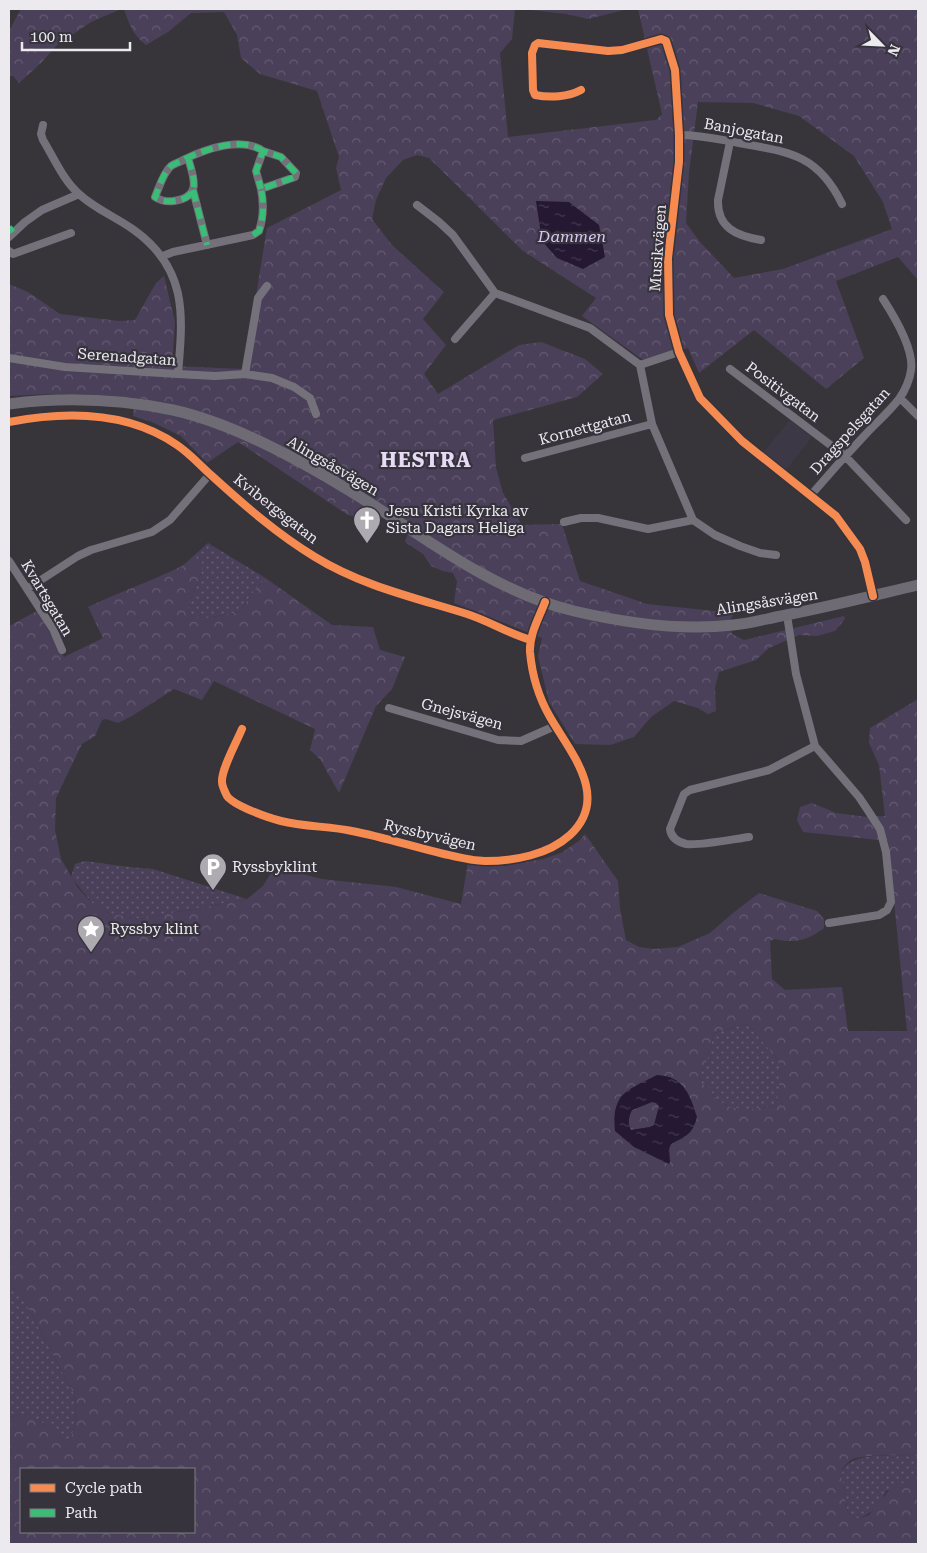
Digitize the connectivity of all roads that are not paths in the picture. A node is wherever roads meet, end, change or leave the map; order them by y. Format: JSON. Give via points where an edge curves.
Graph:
{"nodes":[{"id":1,"x":581,"y":90,"type":"dead end"},
{"id":2,"x":43,"y":125,"type":"dead end"},
{"id":3,"x":679,"y":136,"type":"junction"},
{"id":4,"x":730,"y":142,"type":"junction"},
{"id":5,"x":263,"y":151,"type":"junction"},
{"id":6,"x":188,"y":158,"type":"junction"},
{"id":7,"x":260,"y":189,"type":"junction"},
{"id":8,"x":193,"y":190,"type":"junction"},
{"id":9,"x":79,"y":194,"type":"junction"},
{"id":10,"x":842,"y":204,"type":"dead end"},
{"id":11,"x":417,"y":205,"type":"dead end"},
{"id":12,"x":10,"y":231,"type":"edge"},
{"id":13,"x":72,"y":233,"type":"dead end"},
{"id":14,"x":762,"y":240,"type":"dead end"},
{"id":15,"x":207,"y":245,"type":"junction"},
{"id":16,"x":9,"y":251,"type":"edge"},
{"id":17,"x":163,"y":256,"type":"junction"},
{"id":18,"x":267,"y":286,"type":"dead end"},
{"id":19,"x":495,"y":293,"type":"junction"},
{"id":20,"x":883,"y":299,"type":"dead end"},
{"id":21,"x":455,"y":339,"type":"dead end"},
{"id":22,"x":679,"y":352,"type":"junction"},
{"id":23,"x":9,"y":358,"type":"edge"},
{"id":24,"x":640,"y":365,"type":"junction"},
{"id":25,"x":730,"y":369,"type":"dead end"},
{"id":26,"x":178,"y":374,"type":"junction"},
{"id":27,"x":245,"y":374,"type":"junction"},
{"id":28,"x":900,"y":398,"type":"junction"},
{"id":29,"x":9,"y":404,"type":"edge"},
{"id":30,"x":316,"y":414,"type":"dead end"},
{"id":31,"x":918,"y":416,"type":"edge"},
{"id":32,"x":9,"y":422,"type":"edge"},
{"id":33,"x":652,"y":424,"type":"junction"},
{"id":34,"x":845,"y":456,"type":"junction"},
{"id":35,"x":525,"y":458,"type":"dead end"},
{"id":36,"x":210,"y":474,"type":"junction"},
{"id":37,"x":811,"y":495,"type":"junction"},
{"id":38,"x":693,"y":520,"type":"junction"},
{"id":39,"x":906,"y":520,"type":"dead end"},
{"id":40,"x":564,"y":522,"type":"dead end"},
{"id":41,"x":776,"y":555,"type":"dead end"},
{"id":42,"x":9,"y":561,"type":"edge"},
{"id":43,"x":918,"y":585,"type":"edge"},
{"id":44,"x":26,"y":588,"type":"junction"},
{"id":45,"x":873,"y":596,"type":"junction"},
{"id":46,"x":545,"y":602,"type":"junction"},
{"id":47,"x":787,"y":615,"type":"junction"},
{"id":48,"x":531,"y":640,"type":"junction"},
{"id":49,"x":62,"y":650,"type":"dead end"},
{"id":50,"x":389,"y":708,"type":"dead end"},
{"id":51,"x":555,"y":726,"type":"junction"},
{"id":52,"x":242,"y":729,"type":"dead end"},
{"id":53,"x":815,"y":746,"type":"junction"},
{"id":54,"x":750,"y":837,"type":"dead end"},
{"id":55,"x":829,"y":923,"type":"dead end"}],
"edges":[{"from":1,"to":3,"type":"street","name":"Musikvägen","via":[[572,95],[535,95],[532,53],[535,45],[608,51],[661,39],[666,41],[675,70]]},
{"from":2,"to":9,"type":"street","via":[[43,140]]},
{"from":3,"to":4,"type":"street","name":"Banjogatan","via":[[710,136]]},
{"from":3,"to":22,"type":"street","name":"Musikvägen","via":[[668,258],[669,315]]},
{"from":4,"to":10,"type":"street","name":"Banjogatan","via":[[787,152],[803,160],[832,185]]},
{"from":4,"to":14,"type":"street","via":[[718,209],[724,223],[737,235]]},
{"from":5,"to":6,"type":"street","via":[[256,146],[225,145]]},
{"from":5,"to":7,"type":"street","via":[[256,171]]},
{"from":5,"to":7,"type":"street","via":[[281,157],[296,173],[295,177]]},
{"from":6,"to":8,"type":"street","via":[[194,179]]},
{"from":6,"to":8,"type":"street","via":[[171,166],[155,197],[165,201],[182,199]]},
{"from":7,"to":15,"type":"street","via":[[264,202],[259,230],[253,235]]},
{"from":8,"to":15,"type":"street"},
{"from":9,"to":12,"type":"street","via":[[42,210]]},
{"from":9,"to":17,"type":"street","via":[[135,230]]},
{"from":11,"to":19,"type":"street","via":[[452,235]]},
{"from":13,"to":16,"type":"street","via":[[13,254]]},
{"from":15,"to":17,"type":"street"},
{"from":17,"to":26,"type":"street","via":[[173,274],[180,300],[182,326]]},
{"from":18,"to":27,"type":"street","via":[[258,298]]},
{"from":19,"to":21,"type":"street"},
{"from":19,"to":24,"type":"street","via":[[590,328]]},
{"from":20,"to":28,"type":"street","name":"Dragspelsgatan","via":[[911,360],[911,370]]},
{"from":22,"to":24,"type":"street"},
{"from":22,"to":37,"type":"street","name":"Musikvägen","via":[[700,398],[742,441]]},
{"from":23,"to":26,"type":"street","name":"Serenadgatan","via":[[65,367]]},
{"from":24,"to":33,"type":"street"},
{"from":25,"to":34,"type":"street","name":"Positivgatan"},
{"from":26,"to":27,"type":"street","name":"Serenadgatan"},
{"from":27,"to":30,"type":"street","name":"Serenadgatan","via":[[272,378],[294,387],[310,398]]},
{"from":28,"to":31,"type":"street"},
{"from":28,"to":34,"type":"street","name":"Dragspelsgatan"},
{"from":29,"to":46,"type":"main road","name":"Alingsåsvägen","via":[[93,400],[132,404],[175,410],[228,428],[345,489],[476,570]]},
{"from":32,"to":36,"type":"street","name":"Kvibergsgatan","via":[[89,415],[135,424],[178,445]]},
{"from":33,"to":35,"type":"street","name":"Kornettgatan"},
{"from":33,"to":38,"type":"street"},
{"from":34,"to":37,"type":"street","name":"Dragspelsgatan"},
{"from":34,"to":39,"type":"street","name":"Positivgatan"},
{"from":36,"to":44,"type":"street","via":[[170,520],[152,532],[91,550]]},
{"from":36,"to":48,"type":"street","name":"Kvibergsgatan","via":[[284,538],[340,571],[373,585],[470,615]]},
{"from":37,"to":45,"type":"street","name":"Musikvägen","via":[[836,516],[860,550]]},
{"from":38,"to":40,"type":"street","via":[[648,529],[598,518]]},
{"from":38,"to":41,"type":"street","via":[[740,546]]},
{"from":42,"to":44,"type":"street","name":"Kvartsgatan"},
{"from":43,"to":45,"type":"main road","name":"Alingsåsvägen"},
{"from":44,"to":49,"type":"street","name":"Kvartsgatan","via":[[53,629]]},
{"from":45,"to":47,"type":"main road","name":"Alingsåsvägen"},
{"from":46,"to":47,"type":"main road","name":"Alingsåsvägen","via":[[572,611],[670,626],[733,625]]},
{"from":46,"to":48,"type":"street","name":"Ryssbyvägen"},
{"from":47,"to":53,"type":"street","via":[[793,659]]},
{"from":48,"to":51,"type":"street","name":"Ryssbyvägen","via":[[537,687]]},
{"from":50,"to":51,"type":"street","name":"Gnejsvägen","via":[[498,740],[520,741]]},
{"from":51,"to":52,"type":"street","name":"Ryssbyvägen","via":[[582,772],[588,793],[580,824],[570,835],[544,851],[529,856],[483,861],[353,831],[295,824],[231,801],[222,784],[223,775]]},
{"from":53,"to":54,"type":"street","via":[[769,770],[690,790],[684,794],[670,829],[674,839],[688,844]]},
{"from":53,"to":55,"type":"street","via":[[859,797],[880,829],[886,852],[890,902],[887,910],[879,915]]}]}
